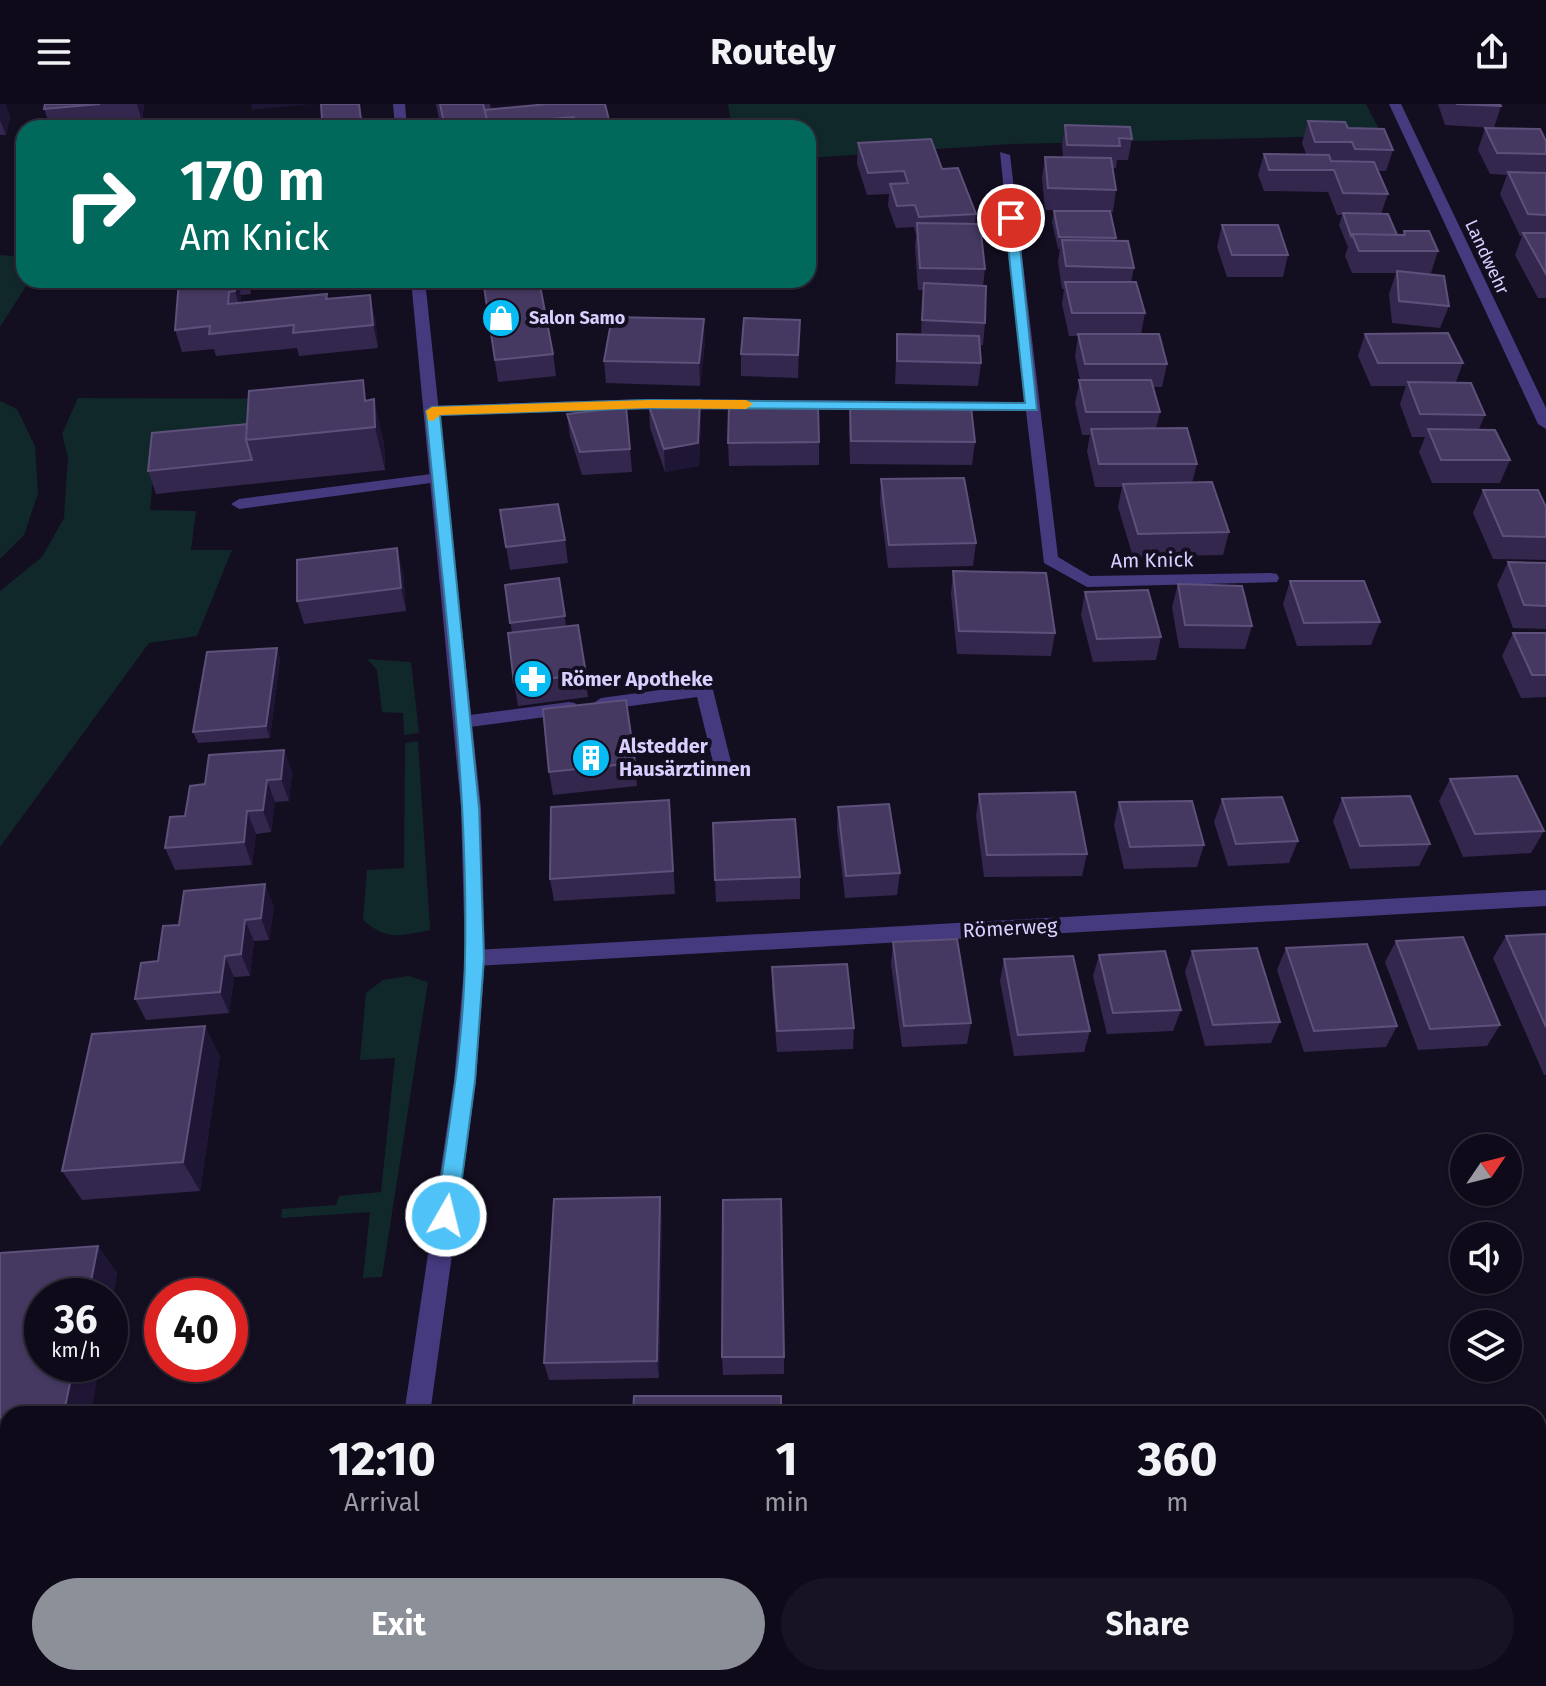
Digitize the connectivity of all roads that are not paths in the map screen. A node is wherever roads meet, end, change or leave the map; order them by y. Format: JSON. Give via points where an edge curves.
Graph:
{"nodes":[{"id":1,"x":1395,"y":104,"type":"edge"},
{"id":2,"x":1004,"y":155,"type":"dead end"},
{"id":3,"x":419,"y":288,"type":"edge"},
{"id":4,"x":1032,"y":407,"type":"junction"},
{"id":5,"x":432,"y":411,"type":"junction"},
{"id":6,"x":1546,"y":424,"type":"edge"},
{"id":7,"x":439,"y":478,"type":"junction"},
{"id":8,"x":239,"y":504,"type":"dead end"},
{"id":9,"x":1271,"y":578,"type":"dead end"},
{"id":10,"x":462,"y":722,"type":"junction"},
{"id":11,"x":723,"y":766,"type":"dead end"},
{"id":12,"x":1546,"y":898,"type":"edge"},
{"id":13,"x":475,"y":958,"type":"junction"},
{"id":14,"x":418,"y":1406,"type":"edge"}],
"edges":[{"from":1,"to":6,"type":"street","name":"Landwehr"},
{"from":2,"to":4,"type":"street","name":"Am Knick"},
{"from":3,"to":5,"type":"street"},
{"from":4,"to":5,"type":"street","via":[[649,404]]},
{"from":4,"to":9,"type":"street","name":"Am Knick","via":[[1050,559],[1087,582]]},
{"from":5,"to":7,"type":"street"},
{"from":7,"to":8,"type":"street"},
{"from":7,"to":10,"type":"street"},
{"from":10,"to":11,"type":"street","via":[[704,690]]},
{"from":10,"to":13,"type":"street","via":[[471,808]]},
{"from":12,"to":13,"type":"street","name":"Römerweg"},
{"from":13,"to":14,"type":"street","via":[[465,1081]]}]}
